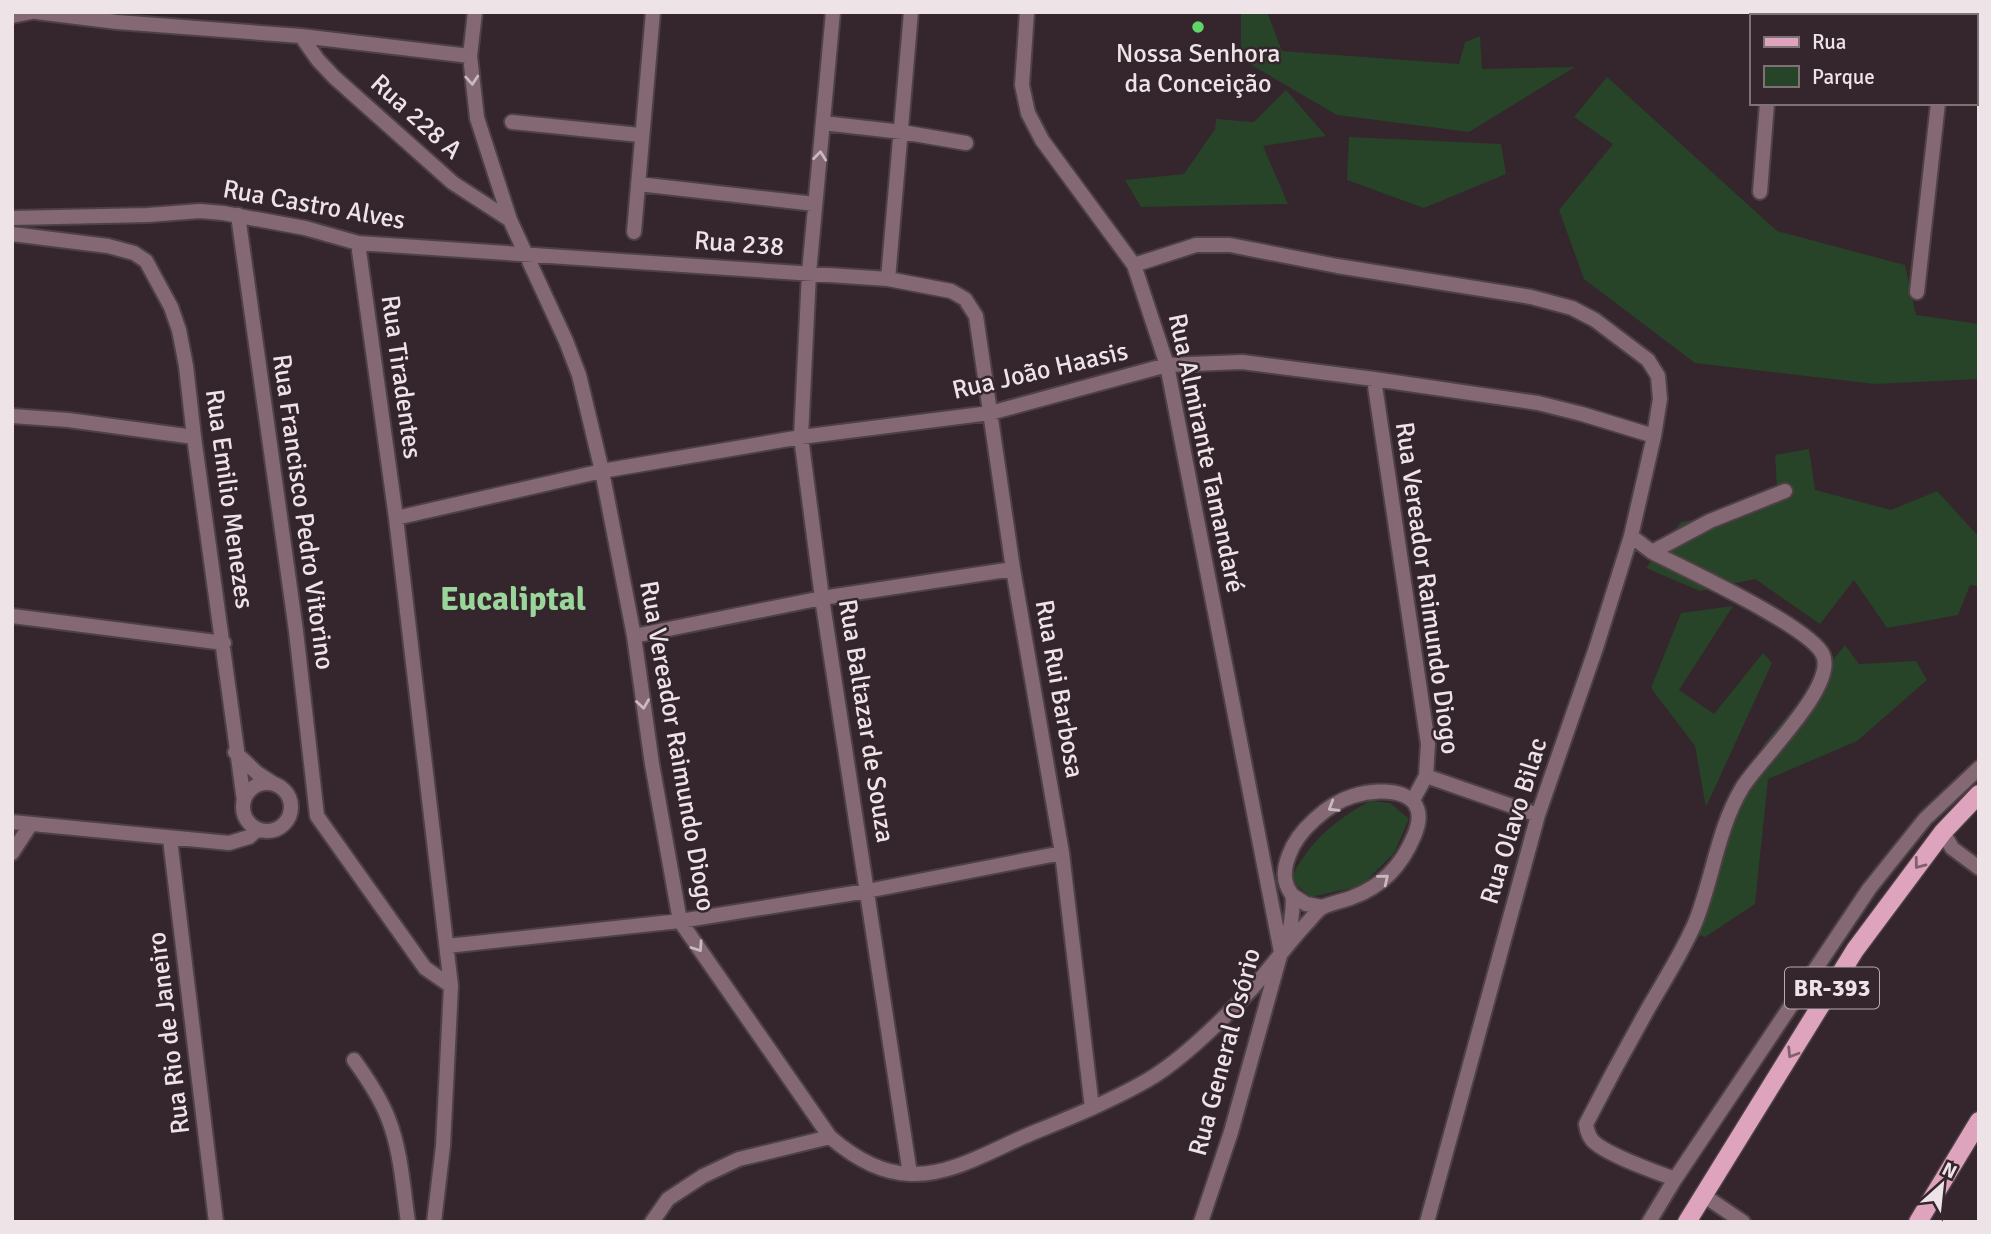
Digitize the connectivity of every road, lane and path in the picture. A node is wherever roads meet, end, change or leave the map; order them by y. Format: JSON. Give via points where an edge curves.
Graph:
{"nodes":[{"id":1,"x":34,"y":12,"type":"edge"},
{"id":2,"x":475,"y":12,"type":"edge"},
{"id":3,"x":653,"y":12,"type":"edge"},
{"id":4,"x":833,"y":12,"type":"edge"},
{"id":5,"x":911,"y":12,"type":"edge"},
{"id":6,"x":1027,"y":12,"type":"edge"},
{"id":7,"x":12,"y":16,"type":"edge"},
{"id":8,"x":301,"y":36,"type":"junction"},
{"id":9,"x":470,"y":56,"type":"junction"},
{"id":10,"x":1767,"y":105,"type":"edge"},
{"id":11,"x":1938,"y":105,"type":"edge"},
{"id":12,"x":512,"y":122,"type":"dead end"},
{"id":13,"x":823,"y":123,"type":"junction"},
{"id":14,"x":902,"y":132,"type":"junction"},
{"id":15,"x":640,"y":135,"type":"junction"},
{"id":16,"x":966,"y":143,"type":"dead end"},
{"id":17,"x":638,"y":184,"type":"junction"},
{"id":18,"x":1760,"y":192,"type":"dead end"},
{"id":19,"x":815,"y":204,"type":"junction"},
{"id":20,"x":239,"y":215,"type":"junction"},
{"id":21,"x":12,"y":218,"type":"edge"},
{"id":22,"x":510,"y":220,"type":"junction"},
{"id":23,"x":634,"y":232,"type":"dead end"},
{"id":24,"x":12,"y":234,"type":"edge"},
{"id":25,"x":358,"y":243,"type":"junction"},
{"id":26,"x":523,"y":253,"type":"junction"},
{"id":27,"x":1134,"y":265,"type":"junction"},
{"id":28,"x":809,"y":273,"type":"junction"},
{"id":29,"x":888,"y":279,"type":"junction"},
{"id":30,"x":951,"y":291,"type":"joint"},
{"id":31,"x":1917,"y":292,"type":"dead end"},
{"id":32,"x":1167,"y":365,"type":"junction"},
{"id":33,"x":1374,"y":379,"type":"junction"},
{"id":34,"x":990,"y":413,"type":"junction"},
{"id":35,"x":12,"y":416,"type":"edge"},
{"id":36,"x":1654,"y":436,"type":"junction"},
{"id":37,"x":194,"y":437,"type":"junction"},
{"id":38,"x":801,"y":438,"type":"junction"},
{"id":39,"x":602,"y":471,"type":"junction"},
{"id":40,"x":1785,"y":491,"type":"dead end"},
{"id":41,"x":396,"y":518,"type":"junction"},
{"id":42,"x":1631,"y":536,"type":"junction"},
{"id":43,"x":1652,"y":552,"type":"junction"},
{"id":44,"x":1013,"y":569,"type":"junction"},
{"id":45,"x":822,"y":598,"type":"junction"},
{"id":46,"x":12,"y":615,"type":"edge"},
{"id":47,"x":634,"y":636,"type":"junction"},
{"id":48,"x":224,"y":643,"type":"junction"},
{"id":49,"x":235,"y":752,"type":"junction"},
{"id":50,"x":1979,"y":768,"type":"edge"},
{"id":51,"x":1426,"y":776,"type":"junction"},
{"id":52,"x":274,"y":784,"type":"junction"},
{"id":53,"x":1979,"y":794,"type":"edge"},
{"id":54,"x":1413,"y":800,"type":"junction"},
{"id":55,"x":244,"y":801,"type":"junction"},
{"id":56,"x":291,"y":806,"type":"junction"},
{"id":57,"x":1253,"y":812,"type":"joint"},
{"id":58,"x":1538,"y":814,"type":"junction"},
{"id":59,"x":317,"y":816,"type":"junction"},
{"id":60,"x":12,"y":822,"type":"edge"},
{"id":61,"x":31,"y":824,"type":"junction"},
{"id":62,"x":258,"y":830,"type":"junction"},
{"id":63,"x":1943,"y":832,"type":"junction"},
{"id":64,"x":170,"y":839,"type":"junction"},
{"id":65,"x":12,"y":853,"type":"edge"},
{"id":66,"x":1062,"y":853,"type":"junction"},
{"id":67,"x":1979,"y":868,"type":"edge"},
{"id":68,"x":867,"y":891,"type":"junction"},
{"id":69,"x":1292,"y":895,"type":"junction"},
{"id":70,"x":1322,"y":907,"type":"junction"},
{"id":71,"x":680,"y":921,"type":"junction"},
{"id":72,"x":447,"y":946,"type":"junction"},
{"id":73,"x":1284,"y":947,"type":"junction"},
{"id":74,"x":451,"y":986,"type":"junction"},
{"id":75,"x":355,"y":1060,"type":"dead end"},
{"id":76,"x":1092,"y":1108,"type":"junction"},
{"id":77,"x":1979,"y":1121,"type":"edge"},
{"id":78,"x":830,"y":1137,"type":"junction"},
{"id":79,"x":910,"y":1174,"type":"junction"},
{"id":80,"x":1675,"y":1179,"type":"junction"},
{"id":81,"x":1703,"y":1195,"type":"junction"},
{"id":82,"x":216,"y":1222,"type":"edge"},
{"id":83,"x":408,"y":1222,"type":"edge"},
{"id":84,"x":434,"y":1222,"type":"edge"},
{"id":85,"x":652,"y":1222,"type":"edge"},
{"id":86,"x":1201,"y":1222,"type":"edge"},
{"id":87,"x":1427,"y":1222,"type":"edge"},
{"id":88,"x":1649,"y":1222,"type":"edge"},
{"id":89,"x":1687,"y":1222,"type":"edge"},
{"id":90,"x":1743,"y":1222,"type":"edge"},
{"id":91,"x":1918,"y":1222,"type":"edge"}],
"edges":[{"from":1,"to":7,"type":"street"},
{"from":1,"to":8,"type":"street"},
{"from":2,"to":9,"type":"street","name":"Rua Vereador Raimundo Diogo"},
{"from":3,"to":15,"type":"street"},
{"from":4,"to":13,"type":"street","name":"Rua Baltazar de Souza"},
{"from":5,"to":14,"type":"street"},
{"from":6,"to":27,"type":"street","name":"Rua Almirante Tamandaré","via":[[1022,85],[1027,113]]},
{"from":8,"to":9,"type":"street"},
{"from":8,"to":22,"type":"street","name":"Rua 228 A","via":[[334,76],[453,183]]},
{"from":9,"to":22,"type":"street","name":"Rua Vereador Raimundo Diogo","one_way":true,"via":[[477,118]]},
{"from":10,"to":18,"type":"street"},
{"from":11,"to":31,"type":"street"},
{"from":12,"to":15,"type":"street"},
{"from":13,"to":14,"type":"street"},
{"from":19,"to":13,"type":"street","name":"Rua Baltazar de Souza","one_way":true},
{"from":14,"to":16,"type":"street"},
{"from":14,"to":29,"type":"street"},
{"from":15,"to":17,"type":"street"},
{"from":17,"to":19,"type":"street"},
{"from":17,"to":23,"type":"street"},
{"from":19,"to":28,"type":"street","name":"Rua Baltazar de Souza"},
{"from":20,"to":21,"type":"street","name":"Rua Castro Alves","via":[[200,211]]},
{"from":20,"to":25,"type":"street","name":"Rua Castro Alves"},
{"from":20,"to":59,"type":"street","name":"Rua Francisco Pedro Vitorino"},
{"from":22,"to":26,"type":"street","name":"Rua Vereador Raimundo Diogo"},
{"from":24,"to":37,"type":"street","name":"Rua Emilio Menezes","via":[[108,246],[146,261],[179,330]]},
{"from":25,"to":26,"type":"street","name":"Rua Castro Alves"},
{"from":25,"to":41,"type":"street","name":"Rua Tiradentes"},
{"from":26,"to":28,"type":"street","name":"Rua 238"},
{"from":26,"to":39,"type":"street","name":"Rua Vereador Raimundo Diogo","via":[[579,375]]},
{"from":27,"to":32,"type":"street","name":"Rua Almirante Tamandaré"},
{"from":27,"to":36,"type":"street","name":"Rua Olavo Bilac","via":[[1196,245],[1230,245],[1572,308],[1648,360],[1658,376],[1660,399]]},
{"from":28,"to":29,"type":"street","name":"Rua 238"},
{"from":28,"to":38,"type":"street","name":"Rua Baltazar de Souza"},
{"from":29,"to":30,"type":"street","name":"Rua 238"},
{"from":30,"to":34,"type":"street","name":"Rua Rui Barbosa","via":[[965,299],[976,316]]},
{"from":32,"to":33,"type":"street","name":"Rua João Haasis","via":[[1242,362]]},
{"from":32,"to":34,"type":"street","name":"Rua João Haasis"},
{"from":32,"to":57,"type":"street","name":"Rua Almirante Tamandaré"},
{"from":33,"to":36,"type":"street","name":"Rua João Haasis","via":[[1538,403]]},
{"from":33,"to":51,"type":"street","name":"Rua Vereador Raimundo Diogo","via":[[1428,744]]},
{"from":34,"to":38,"type":"street","name":"Rua João Haasis"},
{"from":34,"to":44,"type":"street","name":"Rua Rui Barbosa"},
{"from":35,"to":37,"type":"street"},
{"from":36,"to":42,"type":"street","name":"Rua Olavo Bilac"},
{"from":37,"to":48,"type":"street","name":"Rua Emilio Menezes"},
{"from":38,"to":39,"type":"street","name":"Rua João Haasis"},
{"from":38,"to":45,"type":"street","name":"Rua Baltazar de Souza"},
{"from":39,"to":41,"type":"street","name":"Rua João Haasis"},
{"from":39,"to":47,"type":"street","name":"Rua Vereador Raimundo Diogo"},
{"from":40,"to":43,"type":"street","via":[[1710,521]]},
{"from":41,"to":72,"type":"street","name":"Rua Tiradentes"},
{"from":42,"to":43,"type":"street"},
{"from":42,"to":58,"type":"street","name":"Rua Olavo Bilac"},
{"from":43,"to":80,"type":"street","via":[[1794,627],[1816,644],[1825,658],[1816,691],[1742,787],[1682,953],[1586,1125],[1594,1143]]},
{"from":44,"to":45,"type":"street"},
{"from":44,"to":66,"type":"street","name":"Rua Rui Barbosa"},
{"from":45,"to":47,"type":"street"},
{"from":45,"to":68,"type":"street","name":"Rua Baltazar de Souza"},
{"from":46,"to":48,"type":"street"},
{"from":47,"to":71,"type":"street","name":"Rua Vereador Raimundo Diogo","one_way":true},
{"from":48,"to":49,"type":"street","name":"Rua Emilio Menezes"},
{"from":49,"to":52,"type":"street"},
{"from":49,"to":55,"type":"street","name":"Rua Emilio Menezes"},
{"from":50,"to":80,"type":"street","via":[[1925,819],[1869,889]]},
{"from":51,"to":54,"type":"street","name":"Rua Vereador Raimundo Diogo"},
{"from":51,"to":58,"type":"street"},
{"from":52,"to":55,"type":"street","via":[[255,786]]},
{"from":52,"to":56,"type":"street"},
{"from":53,"to":63,"type":"main road","number":"BR-393"},
{"from":54,"to":69,"type":"street","one_way":true,"via":[[1398,792],[1379,792],[1353,796],[1327,808],[1290,852],[1284,873]]},
{"from":70,"to":54,"type":"street","name":"Rua Vereador Raimundo Diogo","one_way":true,"via":[[1357,896],[1394,870],[1419,826],[1420,812]]},
{"from":55,"to":62,"type":"street","via":[[245,818]]},
{"from":56,"to":59,"type":"street"},
{"from":56,"to":62,"type":"street","via":[[285,824]]},
{"from":57,"to":73,"type":"street","name":"Rua General Osório"},
{"from":58,"to":87,"type":"street","name":"Rua Olavo Bilac"},
{"from":59,"to":74,"type":"street","via":[[425,968]]},
{"from":60,"to":61,"type":"street"},
{"from":61,"to":64,"type":"street"},
{"from":61,"to":65,"type":"street"},
{"from":62,"to":64,"type":"street","via":[[229,843]]},
{"from":63,"to":67,"type":"street","via":[[1960,856]]},
{"from":63,"to":81,"type":"main road","number":"BR-393","one_way":true,"via":[[1856,950]]},
{"from":64,"to":82,"type":"street","name":"Rua Rio de Janeiro"},
{"from":66,"to":68,"type":"street"},
{"from":66,"to":76,"type":"street","name":"Rua Rui Barbosa"},
{"from":68,"to":71,"type":"street"},
{"from":68,"to":79,"type":"street","name":"Rua Baltazar de Souza"},
{"from":69,"to":70,"type":"street"},
{"from":69,"to":73,"type":"street"},
{"from":70,"to":73,"type":"street","name":"Rua Vereador Raimundo Diogo"},
{"from":71,"to":72,"type":"street"},
{"from":71,"to":78,"type":"street","name":"Rua Vereador Raimundo Diogo","one_way":true},
{"from":72,"to":74,"type":"street","name":"Rua Tiradentes"},
{"from":73,"to":76,"type":"street","name":"Rua Vereador Raimundo Diogo","via":[[1247,994],[1181,1054],[1147,1080]]},
{"from":73,"to":86,"type":"street","name":"Rua General Osório"},
{"from":74,"to":84,"type":"street","via":[[443,1146]]},
{"from":75,"to":83,"type":"street","via":[[388,1116]]},
{"from":76,"to":79,"type":"street","name":"Rua Vereador Raimundo Diogo","via":[[964,1162]]},
{"from":77,"to":91,"type":"main road"},
{"from":78,"to":79,"type":"street","name":"Rua Vereador Raimundo Diogo","via":[[850,1154]]},
{"from":78,"to":85,"type":"street","via":[[739,1159],[703,1176],[668,1199]]},
{"from":80,"to":88,"type":"street"},
{"from":81,"to":89,"type":"main road","number":"BR-393"},
{"from":81,"to":90,"type":"street"}]}
